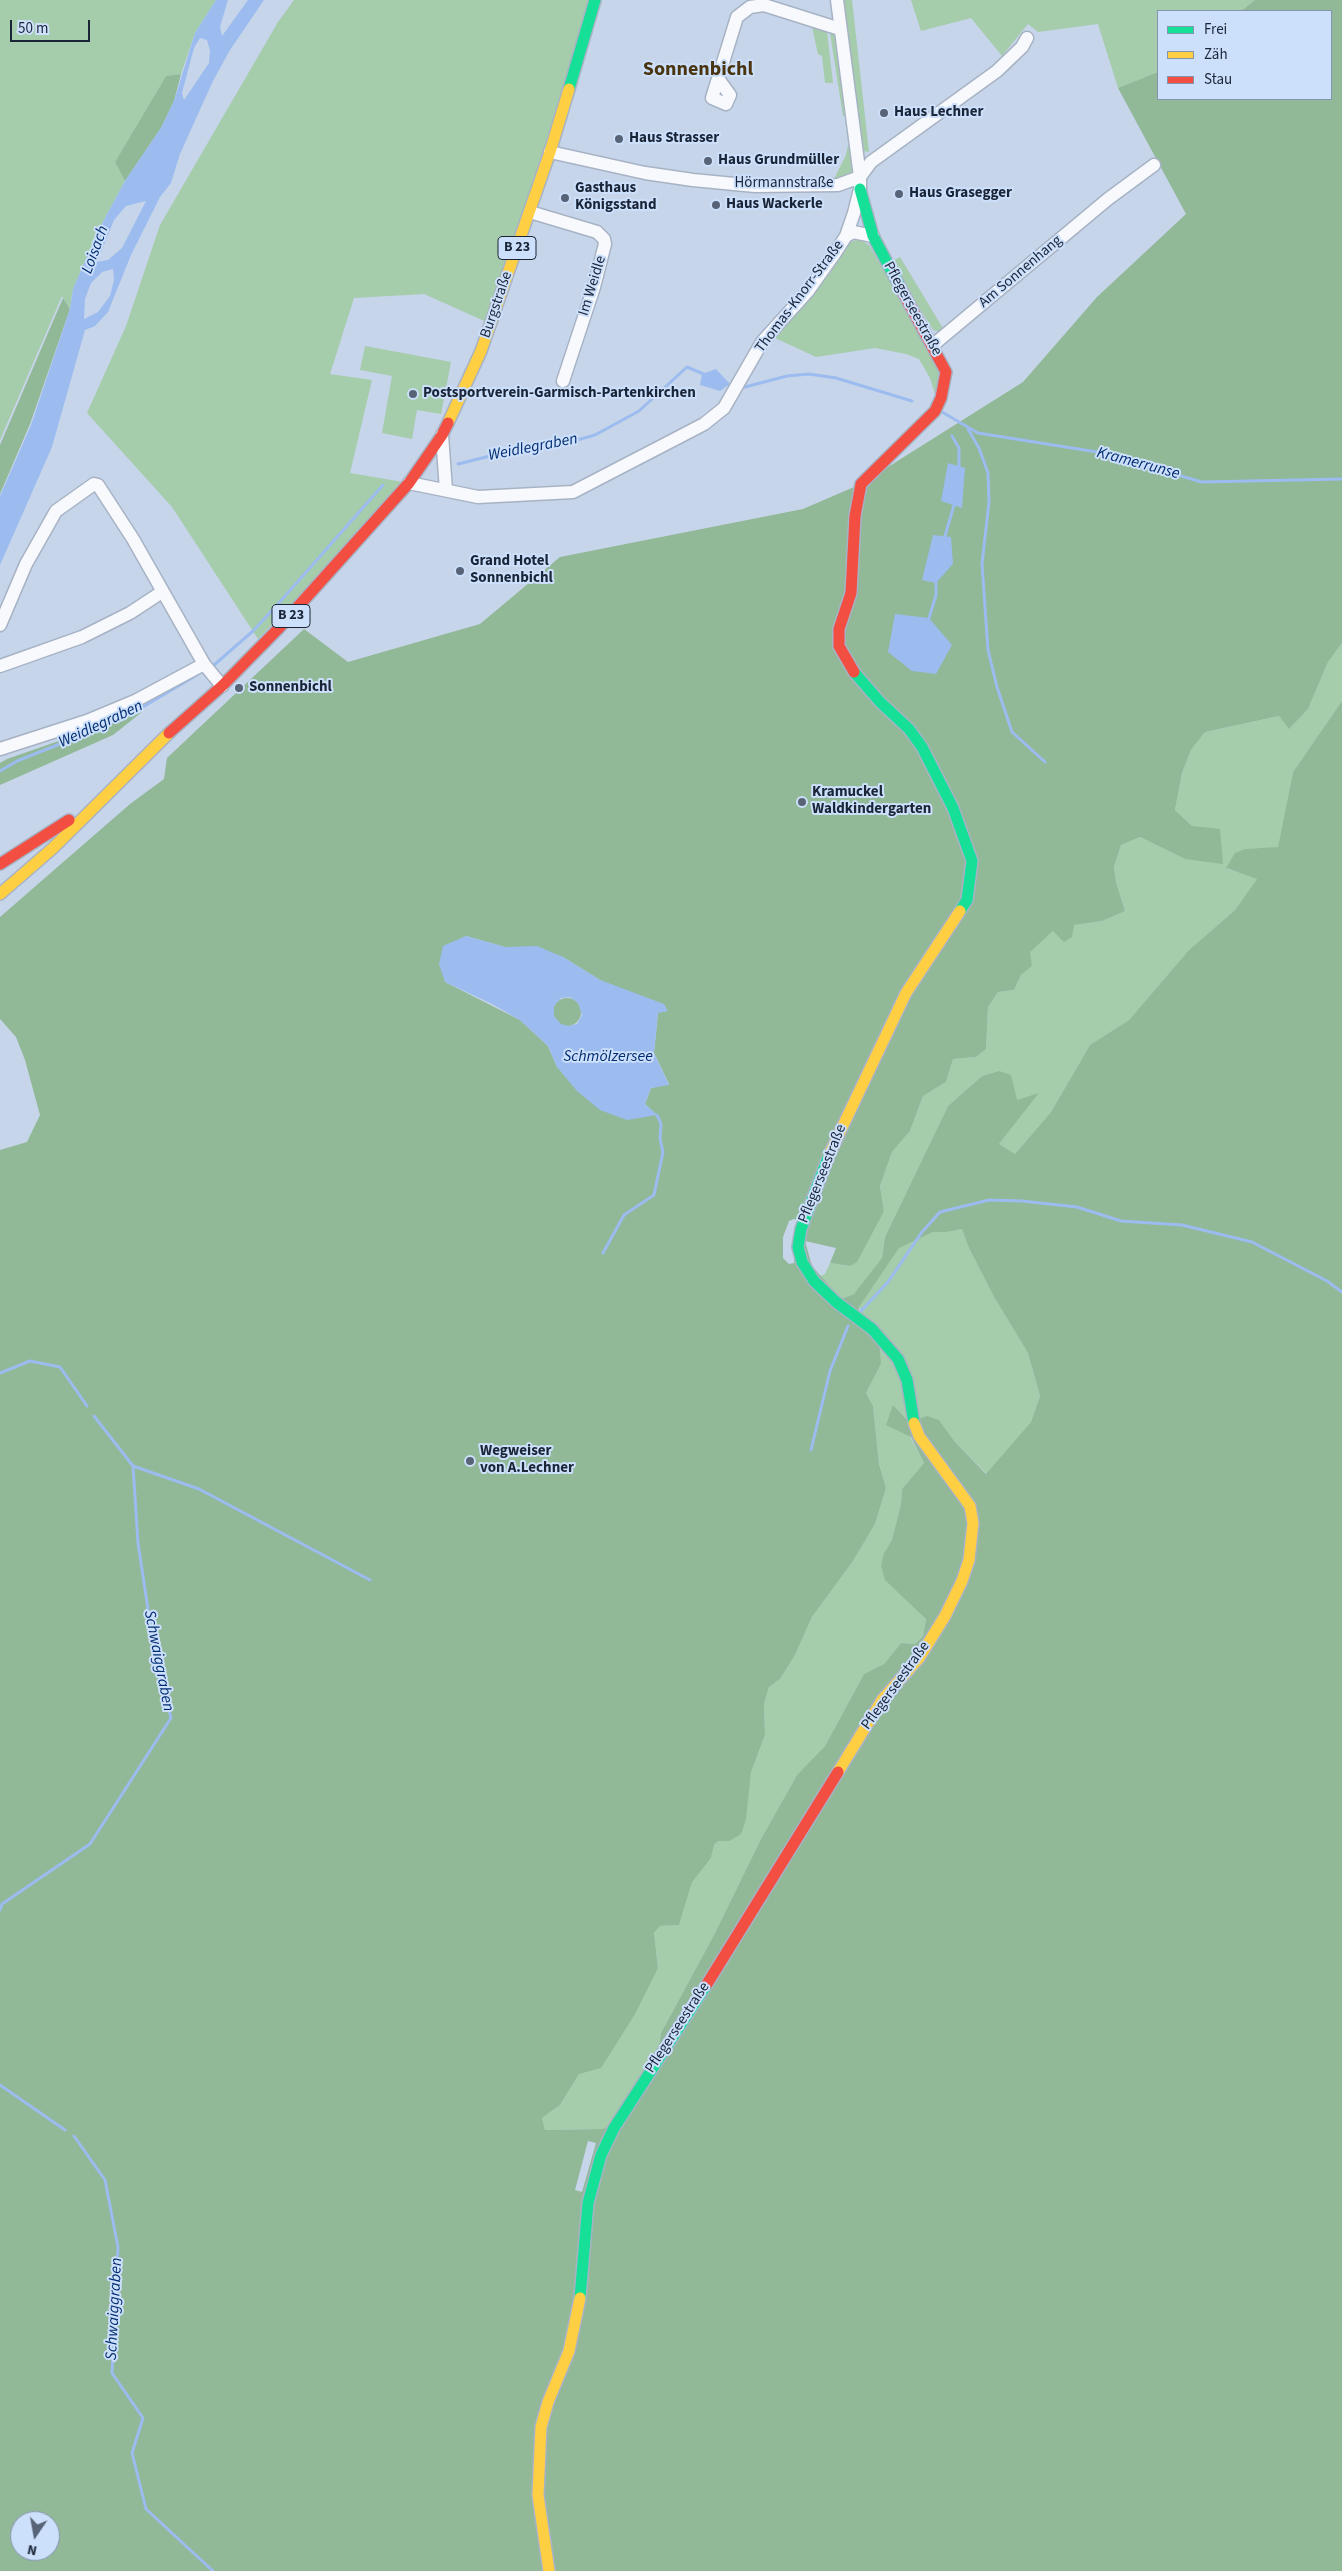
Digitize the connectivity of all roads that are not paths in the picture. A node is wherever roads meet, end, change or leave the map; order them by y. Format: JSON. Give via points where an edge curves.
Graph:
{"nodes":[{"id":1,"x":595,"y":0,"type":"edge"},
{"id":2,"x":837,"y":0,"type":"edge"},
{"id":3,"x":840,"y":29,"type":"junction"},
{"id":4,"x":1027,"y":38,"type":"dead end"},
{"id":5,"x":717,"y":85,"type":"dead end"},
{"id":6,"x":550,"y":152,"type":"junction"},
{"id":7,"x":1154,"y":165,"type":"dead end"},
{"id":8,"x":860,"y":183,"type":"junction"},
{"id":9,"x":530,"y":212,"type":"junction"},
{"id":10,"x":846,"y":236,"type":"junction"},
{"id":11,"x":873,"y":236,"type":"junction"},
{"id":12,"x":933,"y":346,"type":"junction"},
{"id":13,"x":563,"y":381,"type":"dead end"},
{"id":14,"x":442,"y":435,"type":"junction"},
{"id":15,"x":409,"y":483,"type":"junction"},
{"id":16,"x":446,"y":490,"type":"junction"},
{"id":17,"x":162,"y":592,"type":"junction"},
{"id":18,"x":0,"y":625,"type":"edge"},
{"id":19,"x":204,"y":664,"type":"junction"},
{"id":20,"x":0,"y":666,"type":"edge"},
{"id":21,"x":222,"y":686,"type":"junction"},
{"id":22,"x":0,"y":749,"type":"edge"},
{"id":23,"x":100,"y":800,"type":"junction"},
{"id":24,"x":0,"y":864,"type":"edge"},
{"id":25,"x":0,"y":894,"type":"edge"},
{"id":26,"x":549,"y":2571,"type":"edge"}],
"edges":[{"from":1,"to":6,"type":"street","name":"Burgstraße","number":"B 23"},
{"from":2,"to":3,"type":"street","name":"Thomas-Knorr-Straße"},
{"from":3,"to":5,"type":"street","via":[[764,5],[750,7],[737,17]]},
{"from":3,"to":8,"type":"street","name":"Thomas-Knorr-Straße"},
{"from":4,"to":8,"type":"street","via":[[997,71],[871,162]]},
{"from":6,"to":8,"type":"street","name":"Hörmannstraße","via":[[645,173],[730,184],[827,186]]},
{"from":6,"to":9,"type":"street","name":"Burgstraße","number":"B 23"},
{"from":7,"to":12,"type":"street","name":"Am Sonnenhang","via":[[1108,199]]},
{"from":8,"to":10,"type":"street","name":"Thomas-Knorr-Straße"},
{"from":8,"to":11,"type":"street","name":"Pflegerseestraße"},
{"from":9,"to":13,"type":"street","name":"Im Weidle","via":[[597,232],[605,244]]},
{"from":9,"to":14,"type":"street","name":"Burgstraße","number":"B 23","via":[[482,351]]},
{"from":10,"to":11,"type":"street","via":[[853,232]]},
{"from":10,"to":16,"type":"street","name":"Thomas-Knorr-Straße","via":[[808,291],[762,342],[724,408],[704,424],[573,492],[478,497]]},
{"from":11,"to":12,"type":"street","name":"Pflegerseestraße"},
{"from":12,"to":26,"type":"street","name":"Pflegerseestraße","via":[[946,372],[938,406],[861,484],[855,516],[851,593],[839,629],[839,646],[854,672],[922,747],[953,808],[972,861],[967,900],[906,993],[827,1160],[800,1229],[798,1247],[802,1262],[817,1285],[872,1329],[898,1359],[907,1380],[919,1436],[970,1506],[973,1523],[969,1560],[945,1616],[919,1658],[882,1700],[614,2128],[601,2155],[588,2203],[578,2318],[541,2427],[538,2495]]},
{"from":14,"to":15,"type":"street","name":"Burgstraße","number":"B 23"},
{"from":14,"to":16,"type":"street"},
{"from":15,"to":16,"type":"street","name":"Thomas-Knorr-Straße"},
{"from":15,"to":21,"type":"street","number":"B 23","via":[[334,570]]},
{"from":17,"to":18,"type":"street","via":[[128,532],[98,485],[94,484],[56,511],[26,564]]},
{"from":17,"to":19,"type":"street"},
{"from":17,"to":20,"type":"street","via":[[130,613],[82,637]]},
{"from":19,"to":21,"type":"street"},
{"from":19,"to":22,"type":"street","via":[[135,701],[87,721]]},
{"from":21,"to":23,"type":"street","number":"B 23"},
{"from":23,"to":24,"type":"street","number":"B 23"},
{"from":23,"to":25,"type":"street","number":"B 23","via":[[53,848]]}]}
